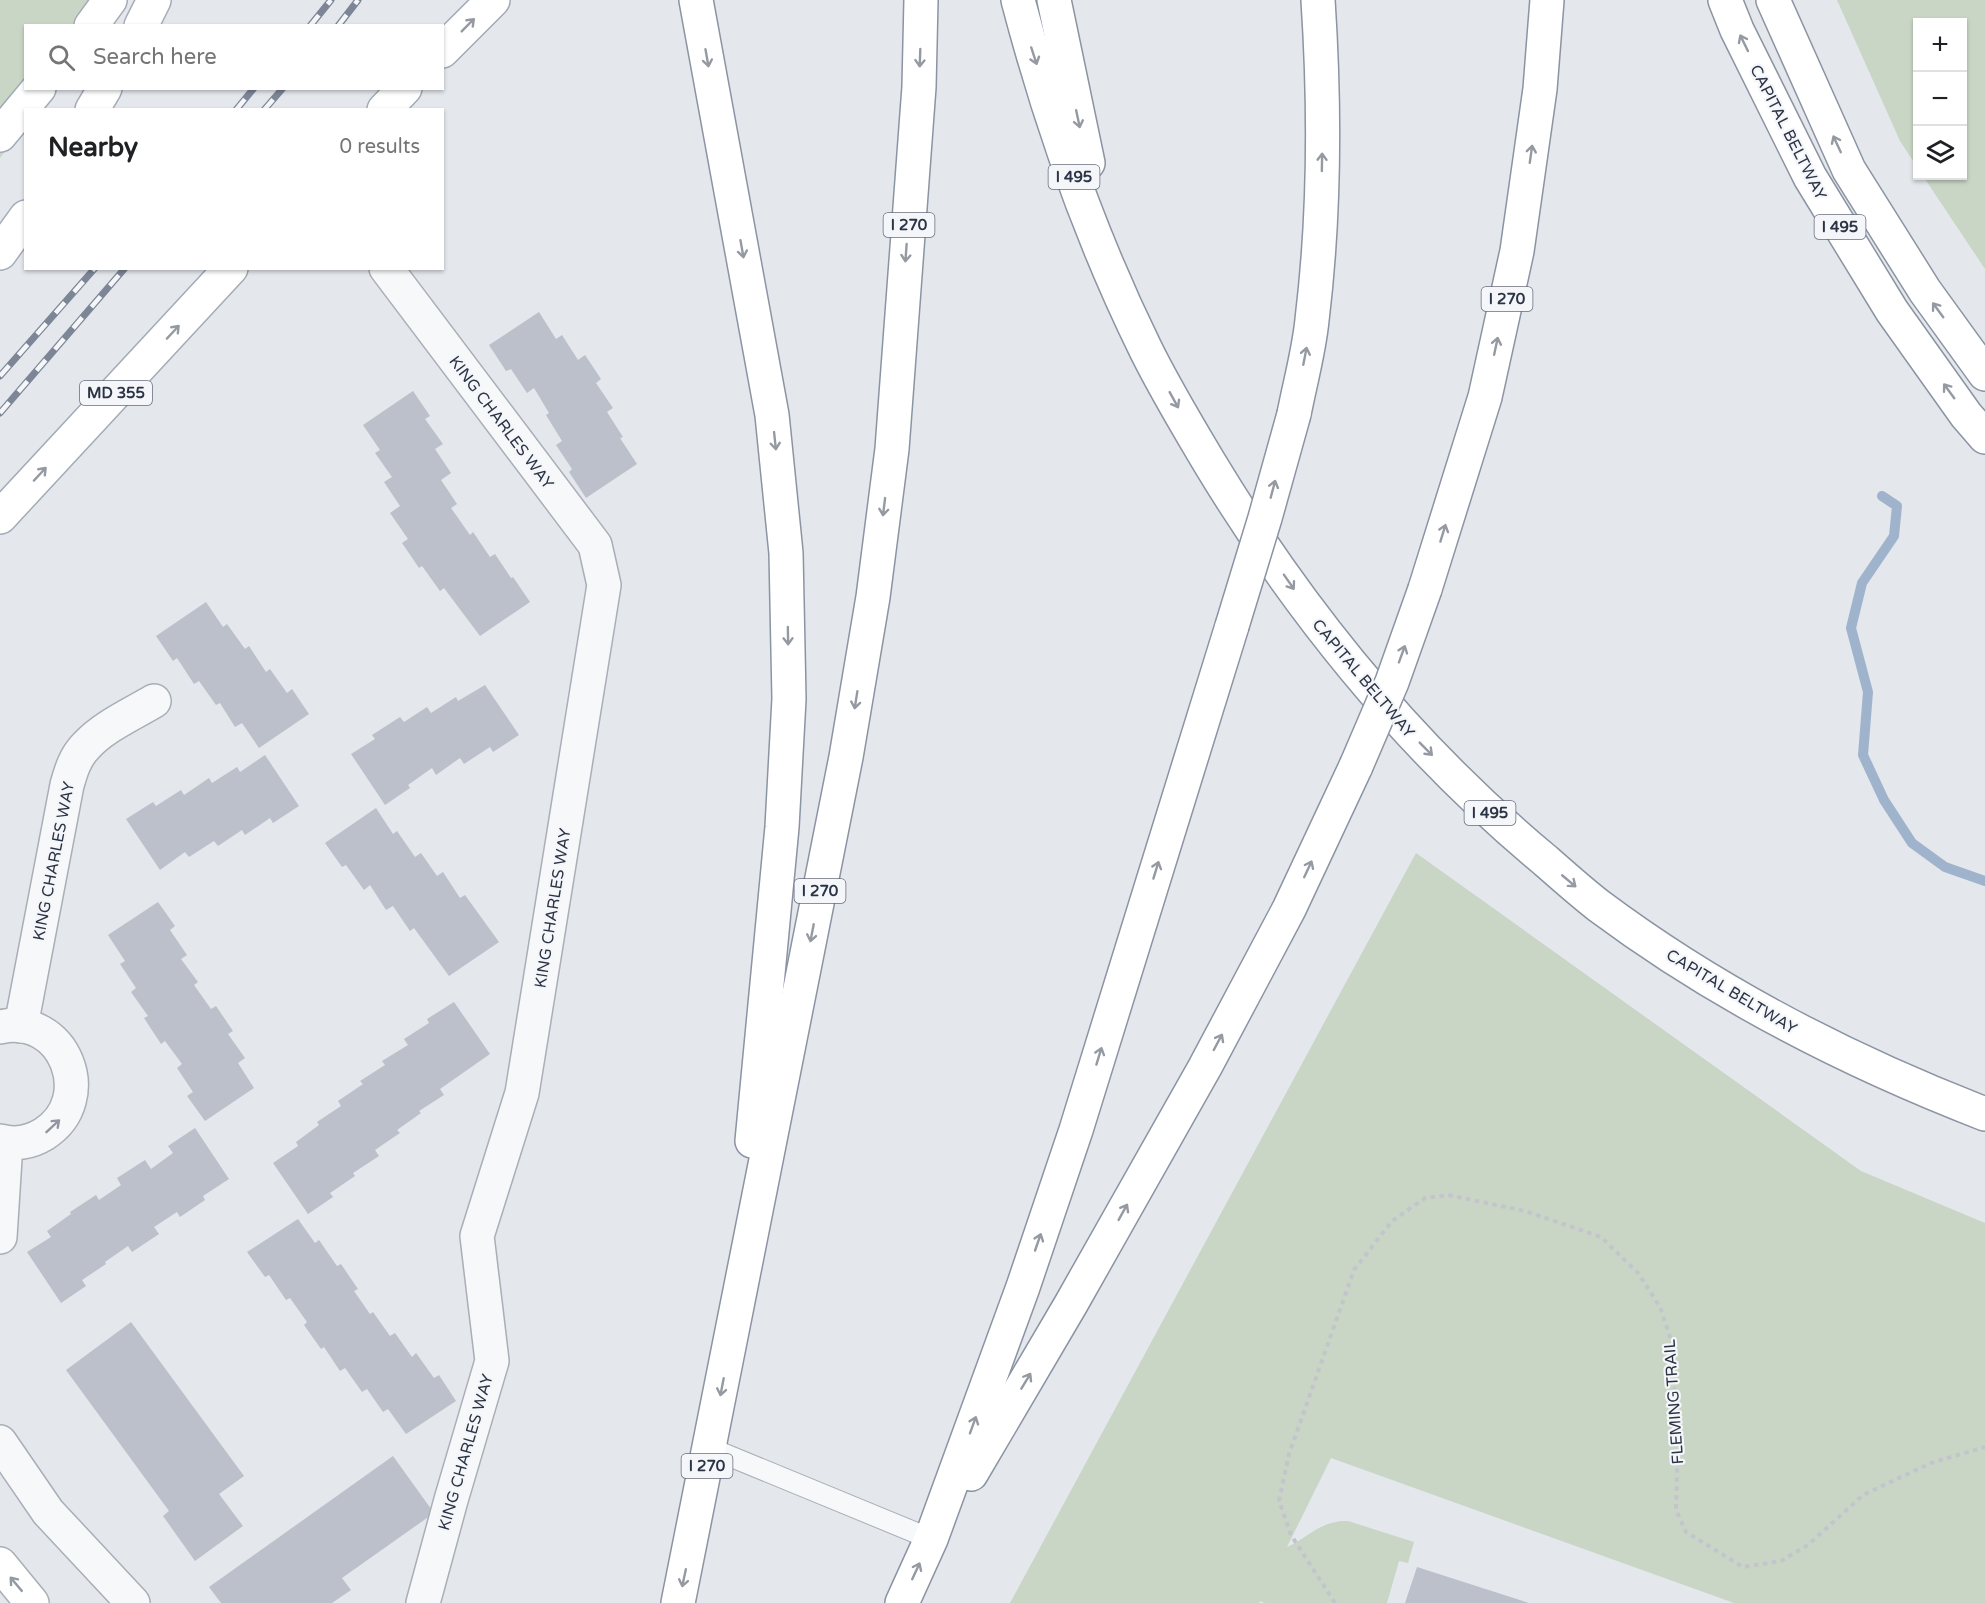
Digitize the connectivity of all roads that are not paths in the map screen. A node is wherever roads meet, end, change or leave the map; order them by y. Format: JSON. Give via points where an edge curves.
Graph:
{"nodes":[{"id":1,"x":110,"y":0,"type":"edge"},
{"id":2,"x":154,"y":0,"type":"edge"},
{"id":3,"x":493,"y":0,"type":"edge"},
{"id":4,"x":696,"y":0,"type":"edge"},
{"id":5,"x":921,"y":0,"type":"edge"},
{"id":6,"x":1018,"y":0,"type":"edge"},
{"id":7,"x":1054,"y":0,"type":"edge"},
{"id":8,"x":1318,"y":0,"type":"edge"},
{"id":9,"x":1547,"y":0,"type":"edge"},
{"id":10,"x":1725,"y":0,"type":"edge"},
{"id":11,"x":1773,"y":0,"type":"edge"},
{"id":12,"x":92,"y":24,"type":"edge"},
{"id":13,"x":142,"y":24,"type":"edge"},
{"id":14,"x":444,"y":49,"type":"edge"},
{"id":15,"x":37,"y":90,"type":"edge"},
{"id":16,"x":104,"y":90,"type":"edge"},
{"id":17,"x":403,"y":90,"type":"edge"},
{"id":18,"x":93,"y":108,"type":"edge"},
{"id":19,"x":386,"y":108,"type":"edge"},
{"id":20,"x":0,"y":135,"type":"edge"},
{"id":21,"x":24,"y":220,"type":"edge"},
{"id":22,"x":0,"y":253,"type":"edge"},
{"id":23,"x":230,"y":270,"type":"edge"},
{"id":24,"x":388,"y":270,"type":"edge"},
{"id":25,"x":1145,"y":349,"type":"junction"},
{"id":26,"x":1985,"y":374,"type":"edge"},
{"id":27,"x":1985,"y":437,"type":"edge"},
{"id":28,"x":0,"y":517,"type":"edge"},
{"id":29,"x":154,"y":701,"type":"dead end"},
{"id":30,"x":10,"y":1026,"type":"edge"},
{"id":31,"x":1985,"y":1114,"type":"edge"},
{"id":32,"x":3,"y":1142,"type":"edge"},
{"id":33,"x":0,"y":1237,"type":"edge"},
{"id":34,"x":734,"y":1329,"type":"junction"},
{"id":35,"x":0,"y":1442,"type":"edge"},
{"id":36,"x":710,"y":1448,"type":"junction"},
{"id":37,"x":931,"y":1539,"type":"junction"},
{"id":38,"x":0,"y":1564,"type":"edge"},
{"id":39,"x":32,"y":1603,"type":"edge"},
{"id":40,"x":133,"y":1603,"type":"edge"},
{"id":41,"x":423,"y":1603,"type":"edge"},
{"id":42,"x":678,"y":1603,"type":"edge"},
{"id":43,"x":902,"y":1603,"type":"edge"}],
"edges":[{"from":1,"to":12,"type":"main road"},
{"from":2,"to":13,"type":"main road"},
{"from":14,"to":3,"type":"main road","one_way":true},
{"from":4,"to":34,"type":"main road","one_way":true,"via":[[772,415],[786,553],[789,699],[782,827]]},
{"from":5,"to":34,"type":"main road","number":"I 270","one_way":true,"via":[[919,87],[892,449],[873,597],[846,758]]},
{"from":6,"to":25,"type":"main road","name":"CAPITAL BELTWAY","number":"I 495","one_way":true,"via":[[1064,151],[1101,250]]},
{"from":7,"to":25,"type":"main road","one_way":true,"via":[[1086,153],[1112,250]]},
{"from":37,"to":8,"type":"main road","one_way":true,"bridge":true,"via":[[1076,1130],[1294,414],[1312,321],[1322,210],[1323,78]]},
{"from":37,"to":9,"type":"main road","number":"I 270","one_way":true,"bridge":true,"via":[[1071,1305],[1205,1068],[1289,909],[1392,682],[1485,397],[1517,251],[1540,89]]},
{"from":27,"to":10,"type":"main road","name":"CAPITAL BELTWAY","number":"I 495","one_way":true,"via":[[1892,311],[1810,177]]},
{"from":26,"to":11,"type":"main road","one_way":true,"via":[[1925,291],[1849,170]]},
{"from":15,"to":20,"type":"main road"},
{"from":16,"to":18,"type":"main road"},
{"from":17,"to":19,"type":"main road"},
{"from":21,"to":22,"type":"main road"},
{"from":28,"to":23,"type":"main road","number":"MD 355","one_way":true},
{"from":24,"to":41,"type":"street","name":"KING CHARLES WAY","via":[[595,544],[604,585],[522,1093],[477,1236],[492,1361]]},
{"from":25,"to":31,"type":"main road","name":"CAPITAL BELTWAY","number":"I 495","one_way":true,"via":[[1245,520],[1326,635],[1410,734],[1500,823],[1598,906],[1697,973],[1785,1025],[1874,1069]]},
{"from":29,"to":30,"type":"street","name":"KING CHARLES WAY","via":[[102,732],[85,746],[73,764]]},
{"from":32,"to":30,"type":"street","name":"KING CHARLES WAY","one_way":true,"via":[[23,1142],[53,1128],[63,1115],[71,1091],[70,1066],[51,1039],[36,1030]]},
{"from":32,"to":33,"type":"street","name":"KING CHARLES WAY"},
{"from":34,"to":36,"type":"main road","number":"I 270","one_way":true},
{"from":35,"to":40,"type":"street","via":[[48,1512]]},
{"from":36,"to":37,"type":"lane"},
{"from":36,"to":42,"type":"main road","number":"I 270","one_way":true},
{"from":43,"to":37,"type":"main road","number":"I 270","one_way":true},
{"from":39,"to":38,"type":"main road","one_way":true}]}
